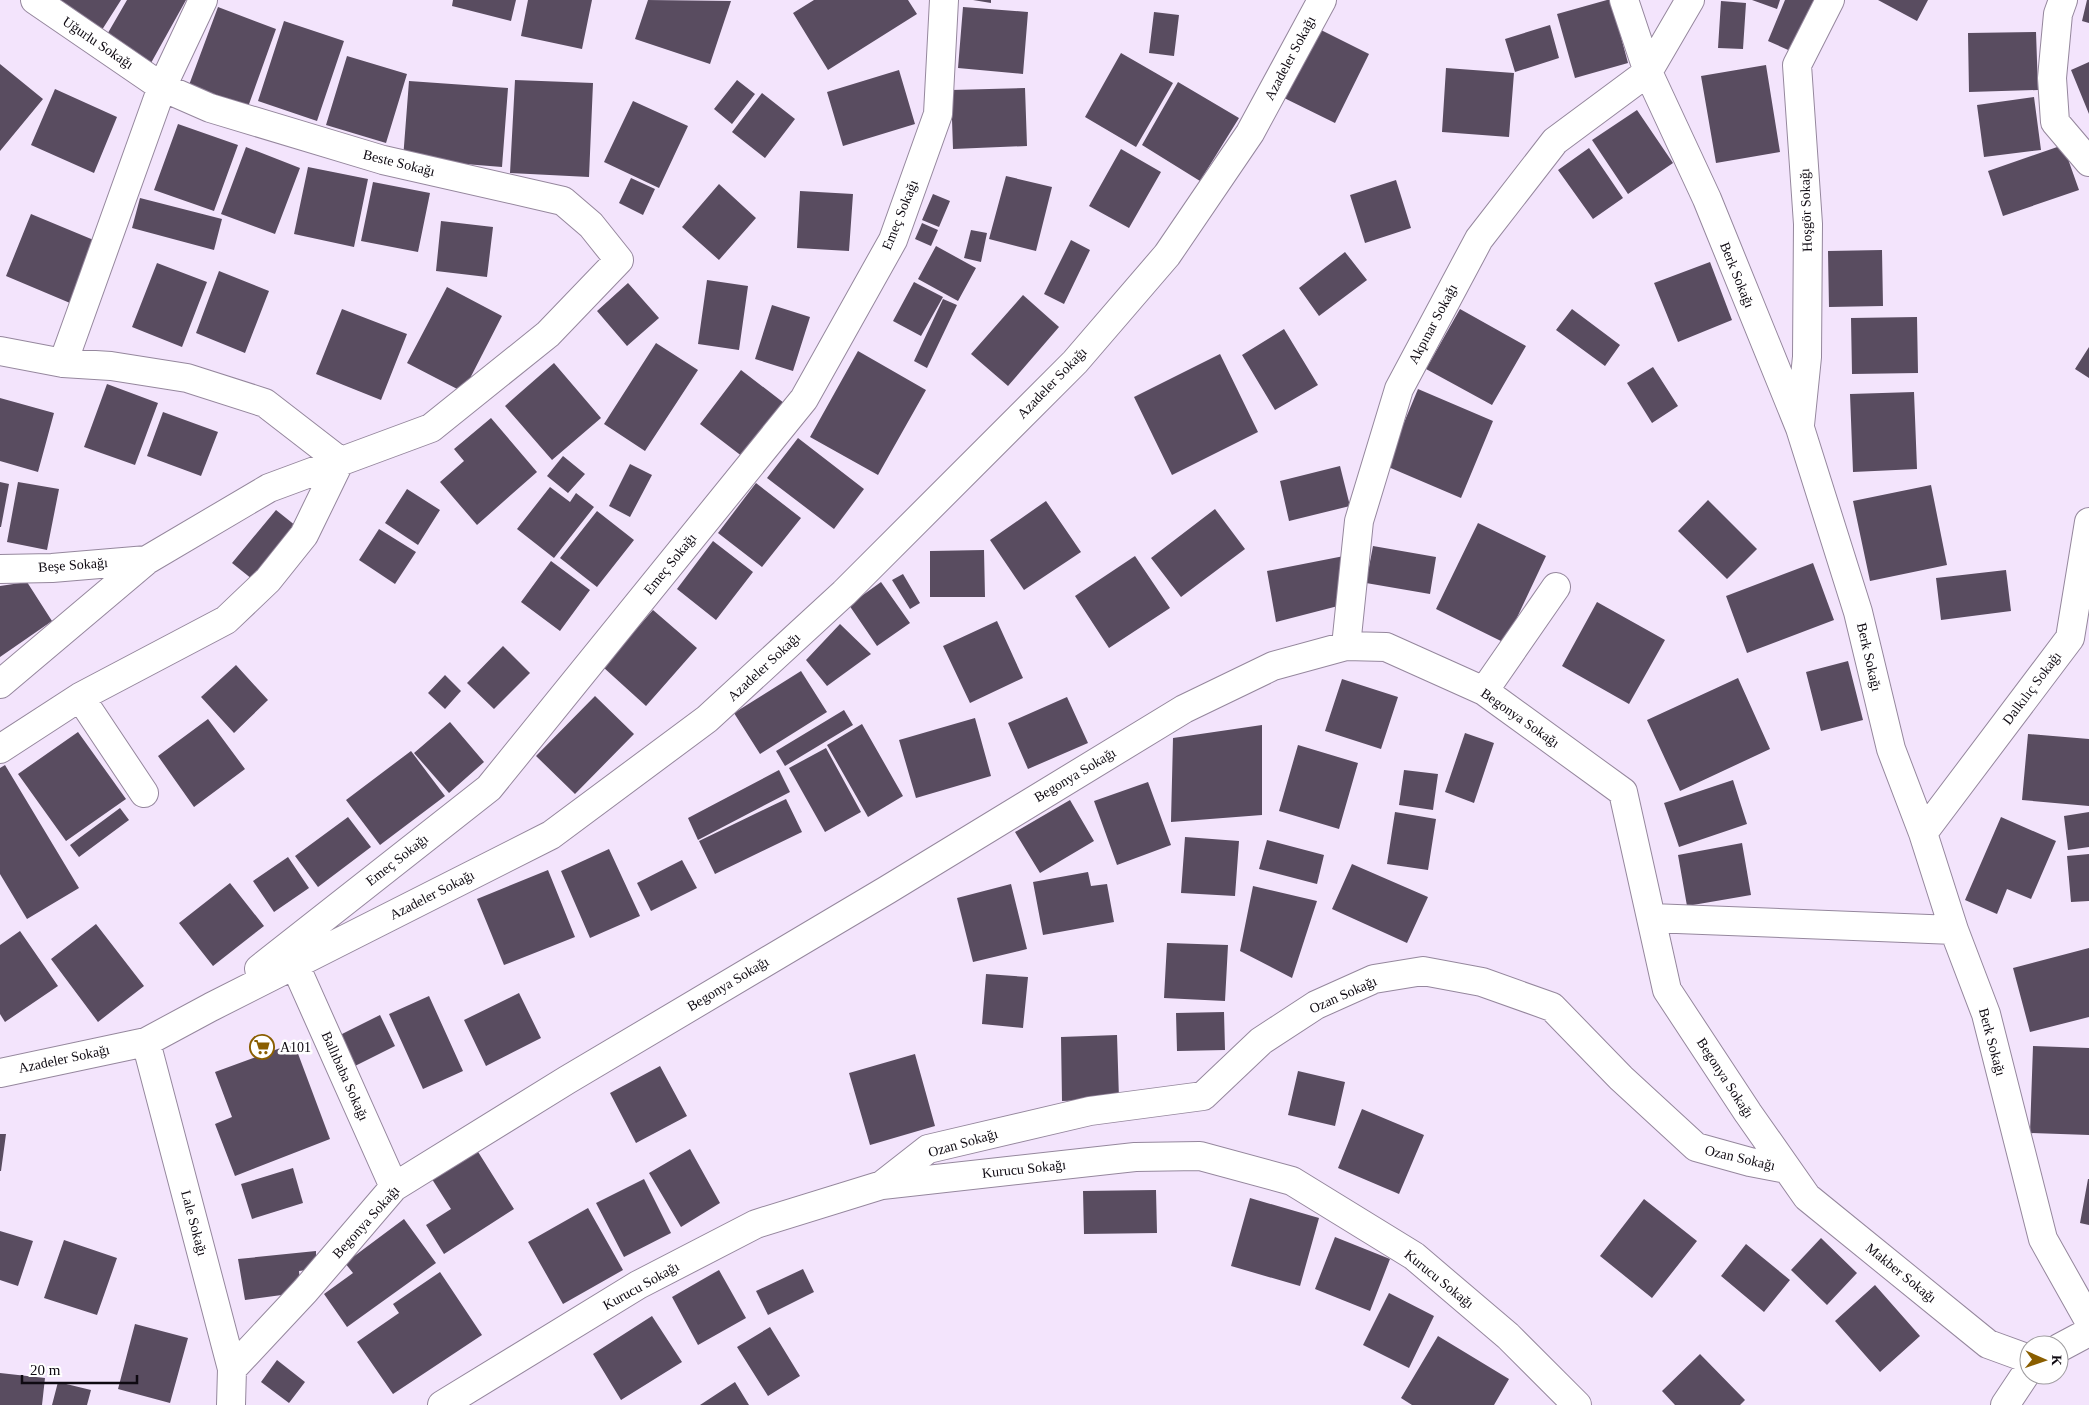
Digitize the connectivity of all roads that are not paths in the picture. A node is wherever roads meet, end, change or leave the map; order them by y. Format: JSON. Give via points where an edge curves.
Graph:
{"nodes":[{"id":1,"x":35,"y":0,"type":"edge"},
{"id":2,"x":203,"y":0,"type":"edge"},
{"id":3,"x":944,"y":0,"type":"edge"},
{"id":4,"x":1624,"y":0,"type":"edge"},
{"id":5,"x":1690,"y":0,"type":"edge"},
{"id":6,"x":1830,"y":0,"type":"edge"},
{"id":7,"x":2063,"y":0,"type":"edge"},
{"id":8,"x":1314,"y":4,"type":"edge"},
{"id":9,"x":1648,"y":72,"type":"junction"},
{"id":10,"x":162,"y":87,"type":"junction"},
{"id":11,"x":2089,"y":162,"type":"edge"},
{"id":12,"x":0,"y":351,"type":"edge"},
{"id":13,"x":63,"y":363,"type":"junction"},
{"id":14,"x":1800,"y":428,"type":"junction"},
{"id":15,"x":340,"y":461,"type":"junction"},
{"id":16,"x":2089,"y":522,"type":"edge"},
{"id":17,"x":147,"y":560,"type":"junction"},
{"id":18,"x":0,"y":569,"type":"edge"},
{"id":19,"x":1556,"y":587,"type":"dead end"},
{"id":20,"x":1346,"y":646,"type":"junction"},
{"id":21,"x":0,"y":684,"type":"edge"},
{"id":22,"x":1484,"y":691,"type":"junction"},
{"id":23,"x":80,"y":697,"type":"junction"},
{"id":24,"x":0,"y":749,"type":"edge"},
{"id":25,"x":144,"y":793,"type":"dead end"},
{"id":26,"x":1923,"y":833,"type":"junction"},
{"id":27,"x":1651,"y":918,"type":"junction"},
{"id":28,"x":1954,"y":930,"type":"junction"},
{"id":29,"x":295,"y":965,"type":"junction"},
{"id":30,"x":211,"y":1007,"type":"junction"},
{"id":31,"x":146,"y":1042,"type":"junction"},
{"id":32,"x":0,"y":1073,"type":"edge"},
{"id":33,"x":1787,"y":1168,"type":"junction"},
{"id":34,"x":882,"y":1185,"type":"junction"},
{"id":35,"x":394,"y":1187,"type":"junction"},
{"id":36,"x":2089,"y":1321,"type":"edge"},
{"id":37,"x":2089,"y":1332,"type":"edge"},
{"id":38,"x":2069,"y":1343,"type":"edge"},
{"id":39,"x":2019,"y":1355,"type":"edge"},
{"id":40,"x":232,"y":1369,"type":"junction"},
{"id":41,"x":2019,"y":1384,"type":"edge"},
{"id":42,"x":231,"y":1405,"type":"edge"},
{"id":43,"x":442,"y":1405,"type":"edge"},
{"id":44,"x":1577,"y":1405,"type":"edge"},
{"id":45,"x":2005,"y":1405,"type":"edge"}],
"edges":[{"from":1,"to":10,"type":"street","name":"Uğurlu Sokağı"},
{"from":2,"to":10,"type":"street"},
{"from":3,"to":30,"type":"street","name":"Emeç Sokağı","via":[[938,114],[893,240],[804,399],[489,788]]},
{"from":4,"to":9,"type":"street","name":"Berk Sokağı"},
{"from":5,"to":9,"type":"street"},
{"from":6,"to":14,"type":"street","name":"Hoşgör Sokağı","via":[[1797,66],[1808,224],[1807,357]]},
{"from":7,"to":11,"type":"street","via":[[2058,14],[2052,78],[2055,122]]},
{"from":8,"to":29,"type":"street","name":"Azadeler Sokağı","via":[[1250,133],[1167,255],[1075,362],[844,593],[707,719],[551,835]]},
{"from":9,"to":14,"type":"street","name":"Berk Sokağı","via":[[1707,199]]},
{"from":9,"to":20,"type":"street","name":"Akpınar Sokağı","via":[[1555,141],[1479,239],[1399,389],[1359,521]]},
{"from":10,"to":13,"type":"street"},
{"from":10,"to":15,"type":"street","name":"Beste Sokağı","via":[[210,108],[383,160],[564,201],[591,226],[619,260],[548,334],[431,428]]},
{"from":12,"to":13,"type":"street"},
{"from":13,"to":15,"type":"street","via":[[111,366],[187,378],[265,403]]},
{"from":14,"to":26,"type":"street","name":"Berk Sokağı","via":[[1858,612],[1891,749]]},
{"from":15,"to":17,"type":"street","via":[[269,488]]},
{"from":15,"to":23,"type":"street","via":[[304,534],[268,580],[226,620]]},
{"from":16,"to":26,"type":"street","name":"Dalkılıç Sokağı","via":[[2070,638]]},
{"from":17,"to":18,"type":"street","name":"Beşe Sokağı"},
{"from":17,"to":21,"type":"street"},
{"from":19,"to":22,"type":"street"},
{"from":20,"to":22,"type":"street","name":"Begonya Sokağı","via":[[1386,647]]},
{"from":20,"to":35,"type":"street","name":"Begonya Sokağı","via":[[1273,666],[1184,709]]},
{"from":22,"to":27,"type":"street","name":"Begonya Sokağı","via":[[1622,792]]},
{"from":23,"to":24,"type":"street"},
{"from":23,"to":25,"type":"street"},
{"from":26,"to":28,"type":"street","name":"Berk Sokağı"},
{"from":27,"to":28,"type":"street"},
{"from":27,"to":33,"type":"street","name":"Begonya Sokağı","via":[[1667,990]]},
{"from":28,"to":36,"type":"street","name":"Berk Sokağı","via":[[1986,1014],[2043,1239]]},
{"from":29,"to":30,"type":"street","name":"Azadeler Sokağı"},
{"from":29,"to":35,"type":"street","name":"Ballıbaba Sokağı"},
{"from":30,"to":31,"type":"street","name":"Azadeler Sokağı"},
{"from":31,"to":32,"type":"street","name":"Azadeler Sokağı"},
{"from":31,"to":40,"type":"street","name":"Lale Sokağı"},
{"from":33,"to":34,"type":"street","name":"Ozan Sokağı","via":[[1696,1148],[1621,1078],[1552,1006],[1482,982],[1423,971],[1374,979],[1316,1005],[1261,1041],[1202,1096],[1090,1111],[928,1149]]},
{"from":33,"to":39,"type":"street","name":"Makber Sokağı","via":[[1807,1197],[1988,1344]]},
{"from":34,"to":43,"type":"street","name":"Kurucu Sokağı","via":[[756,1224],[638,1285]]},
{"from":34,"to":44,"type":"street","name":"Kurucu Sokağı","via":[[1135,1157],[1200,1156],[1292,1181],[1414,1256],[1508,1336]]},
{"from":35,"to":40,"type":"street","name":"Begonya Sokağı","via":[[305,1291]]},
{"from":37,"to":38,"type":"street"},
{"from":40,"to":42,"type":"street","name":"Lale Sokağı"},
{"from":41,"to":45,"type":"street"}]}
